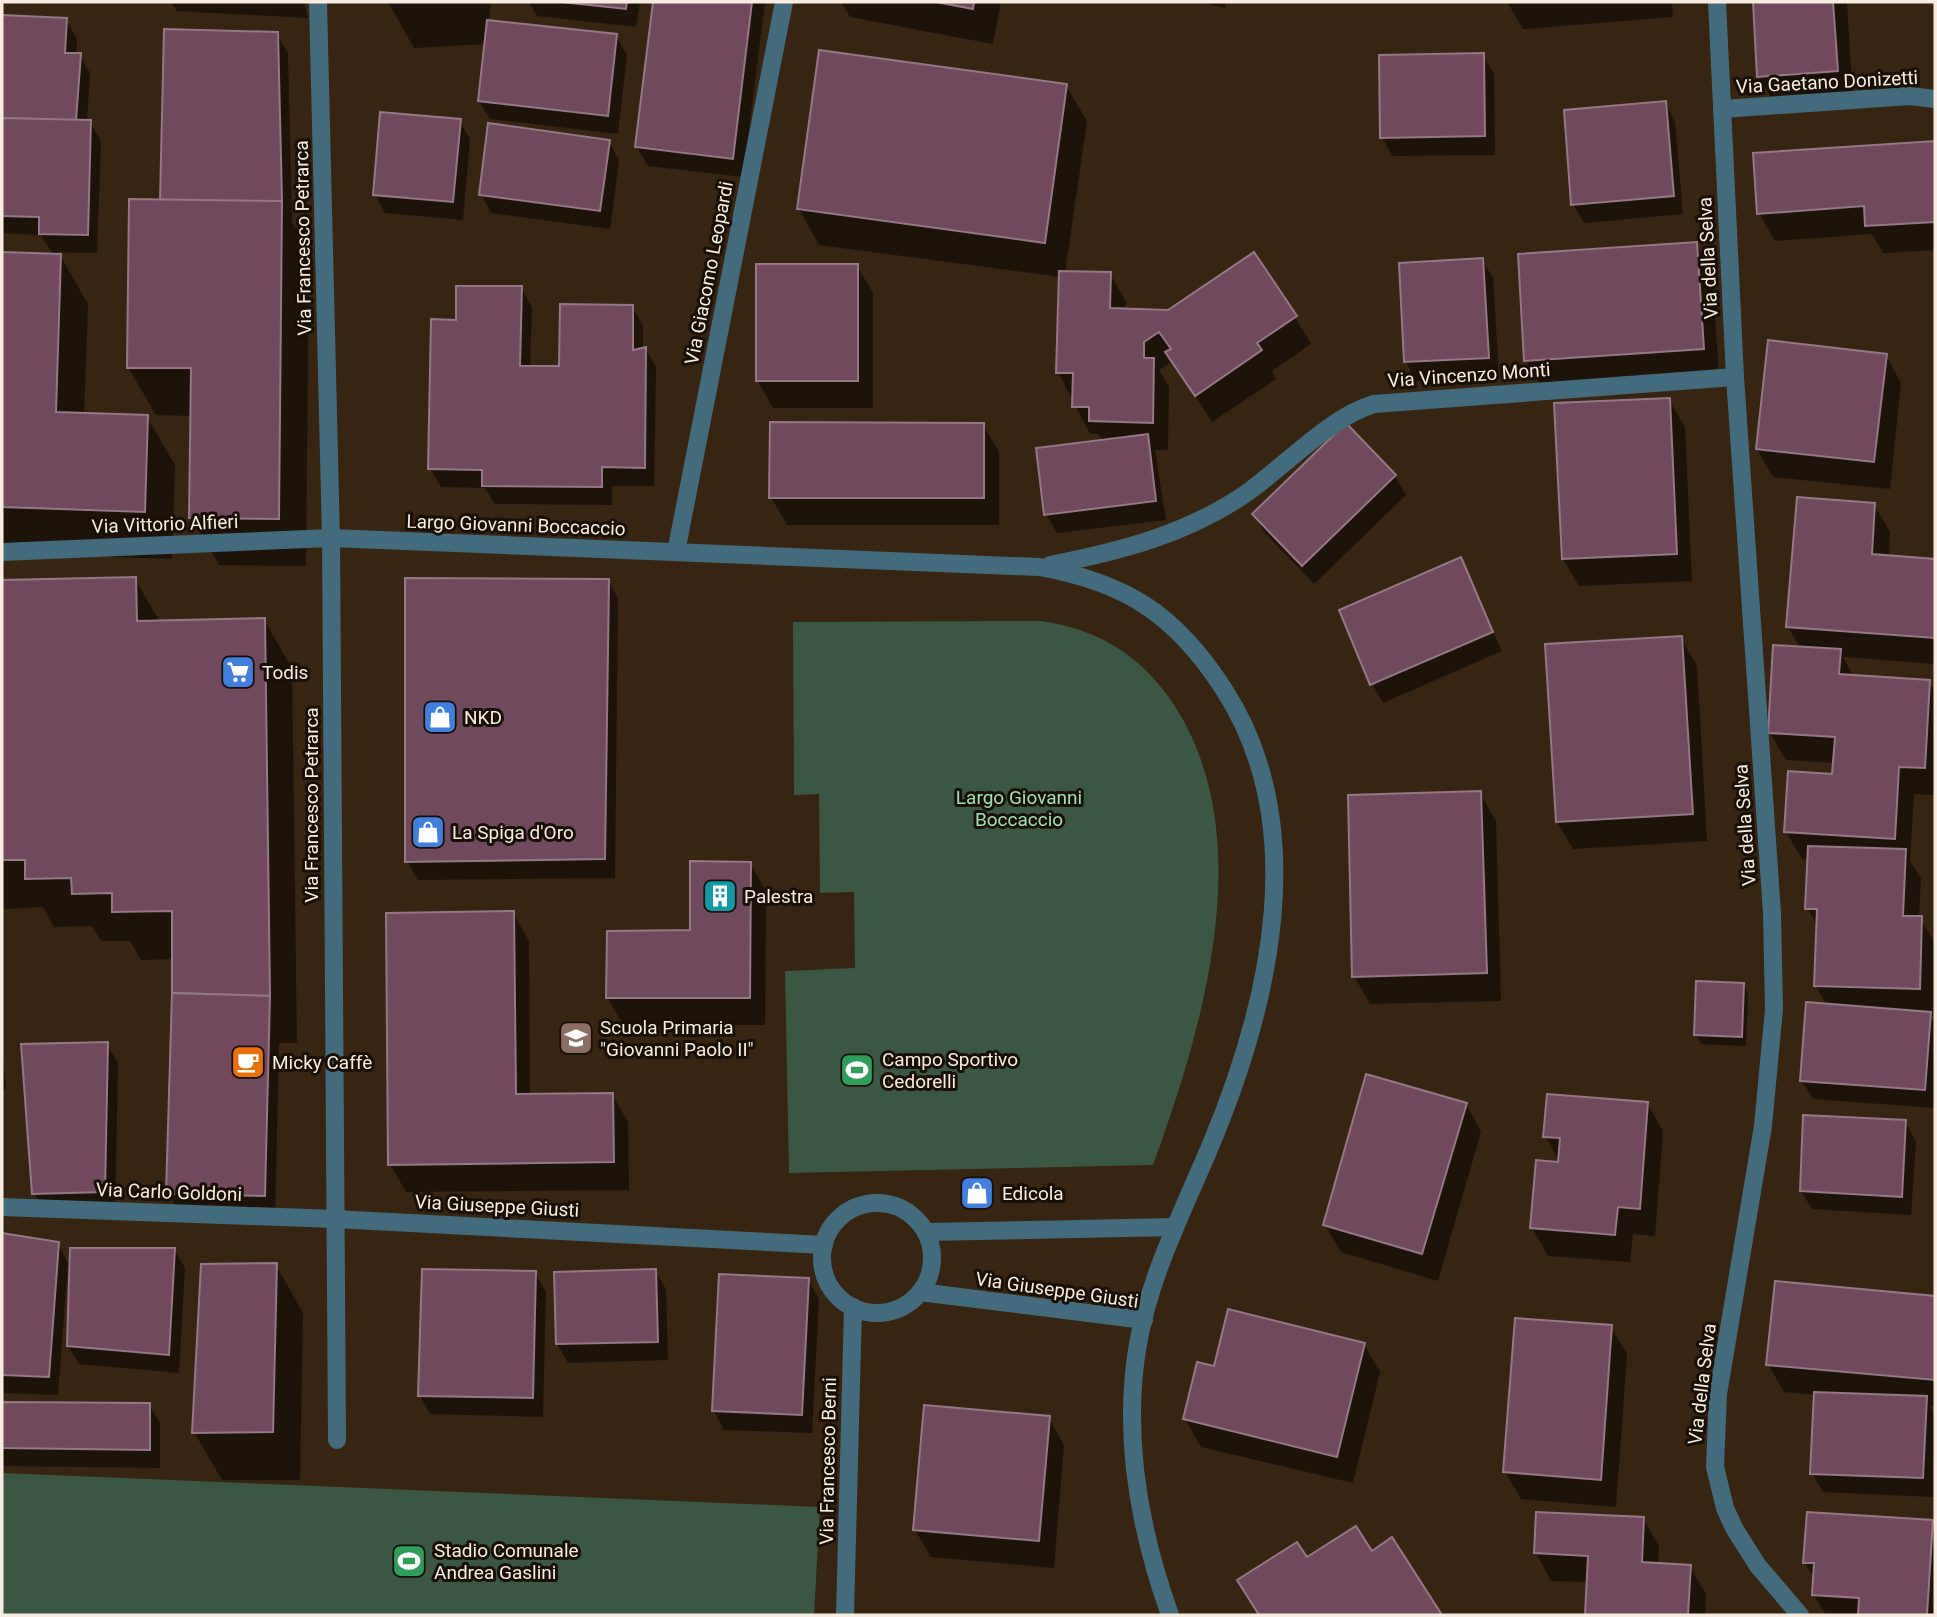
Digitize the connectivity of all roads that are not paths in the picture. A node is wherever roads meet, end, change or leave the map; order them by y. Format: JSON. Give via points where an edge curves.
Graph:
{"nodes":[{"id":1,"x":318,"y":2,"type":"edge"},
{"id":2,"x":784,"y":2,"type":"edge"},
{"id":3,"x":1717,"y":2,"type":"edge"},
{"id":4,"x":1935,"y":99,"type":"edge"},
{"id":5,"x":1722,"y":109,"type":"junction"},
{"id":6,"x":1735,"y":377,"type":"junction"},
{"id":7,"x":331,"y":538,"type":"junction"},
{"id":8,"x":2,"y":552,"type":"edge"},
{"id":9,"x":676,"y":552,"type":"junction"},
{"id":10,"x":1040,"y":567,"type":"junction"},
{"id":11,"x":2,"y":1207,"type":"edge"},
{"id":12,"x":335,"y":1219,"type":"junction"},
{"id":13,"x":1175,"y":1227,"type":"junction"},
{"id":14,"x":926,"y":1232,"type":"junction"},
{"id":15,"x":824,"y":1245,"type":"junction"},
{"id":16,"x":920,"y":1292,"type":"junction"},
{"id":17,"x":853,"y":1307,"type":"junction"},
{"id":18,"x":1143,"y":1320,"type":"junction"},
{"id":19,"x":337,"y":1440,"type":"dead end"},
{"id":20,"x":845,"y":1615,"type":"edge"},
{"id":21,"x":1170,"y":1615,"type":"edge"},
{"id":22,"x":1800,"y":1615,"type":"edge"}],
"edges":[{"from":1,"to":7,"type":"street","name":"Via Francesco Petrarca"},
{"from":2,"to":9,"type":"street","name":"Via Giacomo Leopardi"},
{"from":3,"to":5,"type":"street","name":"Via della Selva"},
{"from":4,"to":5,"type":"street","name":"Via Gaetano Donizetti","via":[[1910,96]]},
{"from":5,"to":6,"type":"street","name":"Via della Selva"},
{"from":6,"to":10,"type":"street","name":"Via Vincenzo Monti","via":[[1374,404],[1350,414],[1247,493],[1195,524],[1147,543]]},
{"from":6,"to":22,"type":"street","name":"Via della Selva","via":[[1772,913],[1774,1009],[1763,1126],[1718,1394],[1715,1467],[1734,1528],[1758,1566]]},
{"from":7,"to":8,"type":"street","name":"Via Vittorio Alfieri"},
{"from":7,"to":9,"type":"street","name":"Largo Giovanni Boccaccio"},
{"from":7,"to":12,"type":"street","name":"Via Francesco Petrarca"},
{"from":9,"to":10,"type":"street","name":"Largo Giovanni Boccaccio"},
{"from":10,"to":13,"type":"street","name":"Largo Giovanni Boccaccio","via":[[1082,575],[1118,589],[1156,611],[1185,637],[1233,703],[1272,815],[1273,895],[1263,983],[1234,1084]]},
{"from":11,"to":12,"type":"street","name":"Via Carlo Goldoni"},
{"from":12,"to":15,"type":"street","name":"Via Giuseppe Giusti"},
{"from":12,"to":19,"type":"street","name":"Via Francesco Petrarca"},
{"from":13,"to":14,"type":"street"},
{"from":13,"to":18,"type":"street","name":"Largo Giovanni Boccaccio"},
{"from":14,"to":15,"type":"street","via":[[915,1217],[898,1206],[871,1204],[845,1213],[831,1227]]},
{"from":14,"to":16,"type":"street","via":[[932,1263]]},
{"from":15,"to":17,"type":"street","via":[[827,1281],[837,1297]]},
{"from":16,"to":17,"type":"street","via":[[889,1311]]},
{"from":16,"to":18,"type":"street","name":"Via Giuseppe Giusti"},
{"from":17,"to":20,"type":"street","name":"Via Francesco Berni"},
{"from":18,"to":21,"type":"street","name":"Via Giuseppe Giusti","via":[[1134,1377],[1133,1453],[1145,1531]]}]}
